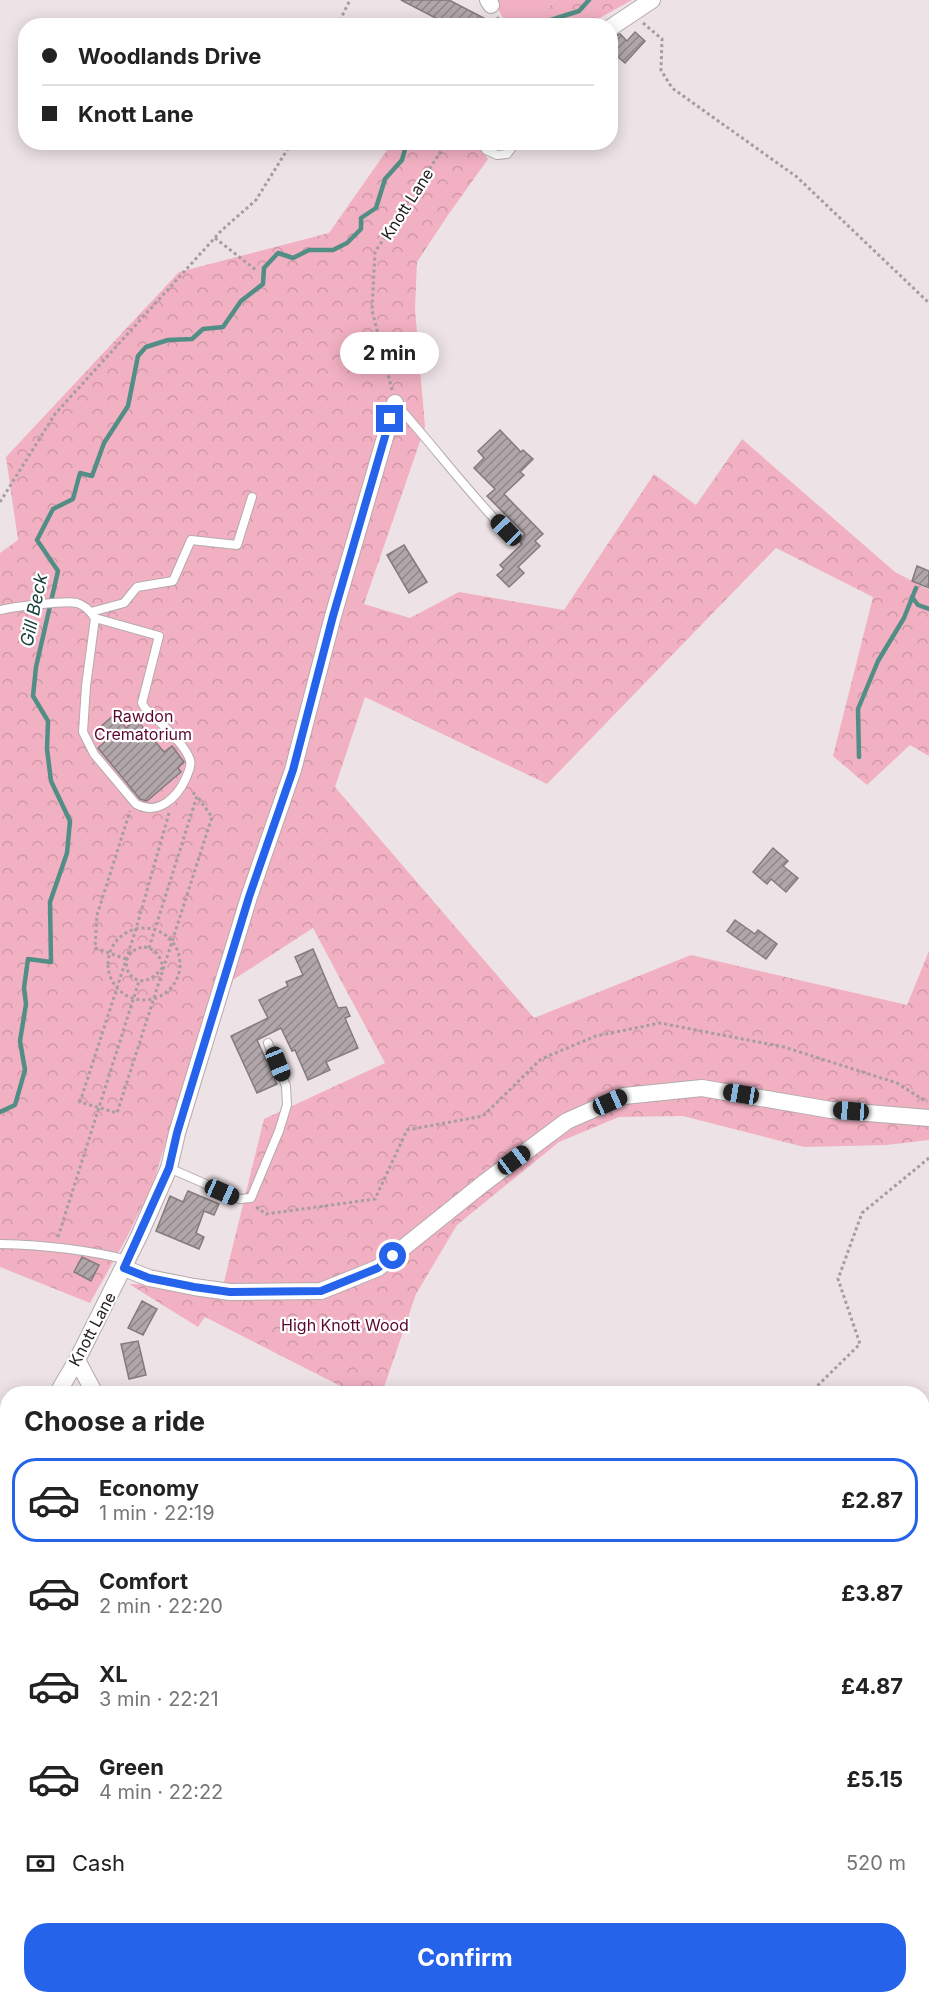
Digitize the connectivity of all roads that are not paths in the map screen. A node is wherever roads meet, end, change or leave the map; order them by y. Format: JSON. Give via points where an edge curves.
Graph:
{"nodes":[{"id":1,"x":652,"y":0,"type":"edge"},
{"id":2,"x":618,"y":23,"type":"edge"},
{"id":3,"x":486,"y":150,"type":"dead end"},
{"id":4,"x":510,"y":150,"type":"edge"},
{"id":5,"x":395,"y":403,"type":"joint"},
{"id":6,"x":252,"y":497,"type":"dead end"},
{"id":7,"x":506,"y":530,"type":"dead end"},
{"id":8,"x":0,"y":610,"type":"edge"},
{"id":9,"x":93,"y":615,"type":"junction"},
{"id":10,"x":268,"y":1043,"type":"dead end"},
{"id":11,"x":929,"y":1118,"type":"edge"},
{"id":12,"x":169,"y":1168,"type":"junction"},
{"id":13,"x":0,"y":1244,"type":"edge"},
{"id":14,"x":126,"y":1264,"type":"junction"},
{"id":15,"x":77,"y":1360,"type":"junction"},
{"id":16,"x":62,"y":1386,"type":"edge"},
{"id":17,"x":91,"y":1386,"type":"edge"}],
"edges":[{"from":1,"to":2,"type":"street"},
{"from":3,"to":4,"type":"lane","via":[[497,155]]},
{"from":5,"to":7,"type":"lane"},
{"from":5,"to":12,"type":"street","name":"Knott Lane","via":[[293,770],[249,897]]},
{"from":6,"to":9,"type":"lane","via":[[237,545],[191,540],[173,581],[137,587],[124,603]]},
{"from":8,"to":9,"type":"lane","via":[[78,603]]},
{"from":9,"to":9,"type":"lane","via":[[159,636],[142,704],[175,737],[191,764],[183,785],[164,805],[143,808],[133,801],[94,754],[84,732]]},
{"from":10,"to":12,"type":"lane","via":[[286,1086],[287,1105],[251,1198],[240,1199]]},
{"from":11,"to":14,"type":"street","via":[[831,1110],[702,1088],[624,1096],[567,1121],[378,1268],[321,1291],[230,1292],[149,1278]]},
{"from":12,"to":14,"type":"street","name":"Knott Lane"},
{"from":13,"to":14,"type":"lane","via":[[55,1246],[104,1254]]},
{"from":14,"to":15,"type":"street","name":"Knott Lane"},
{"from":15,"to":16,"type":"street","name":"Knott Lane"},
{"from":15,"to":17,"type":"street"}]}
